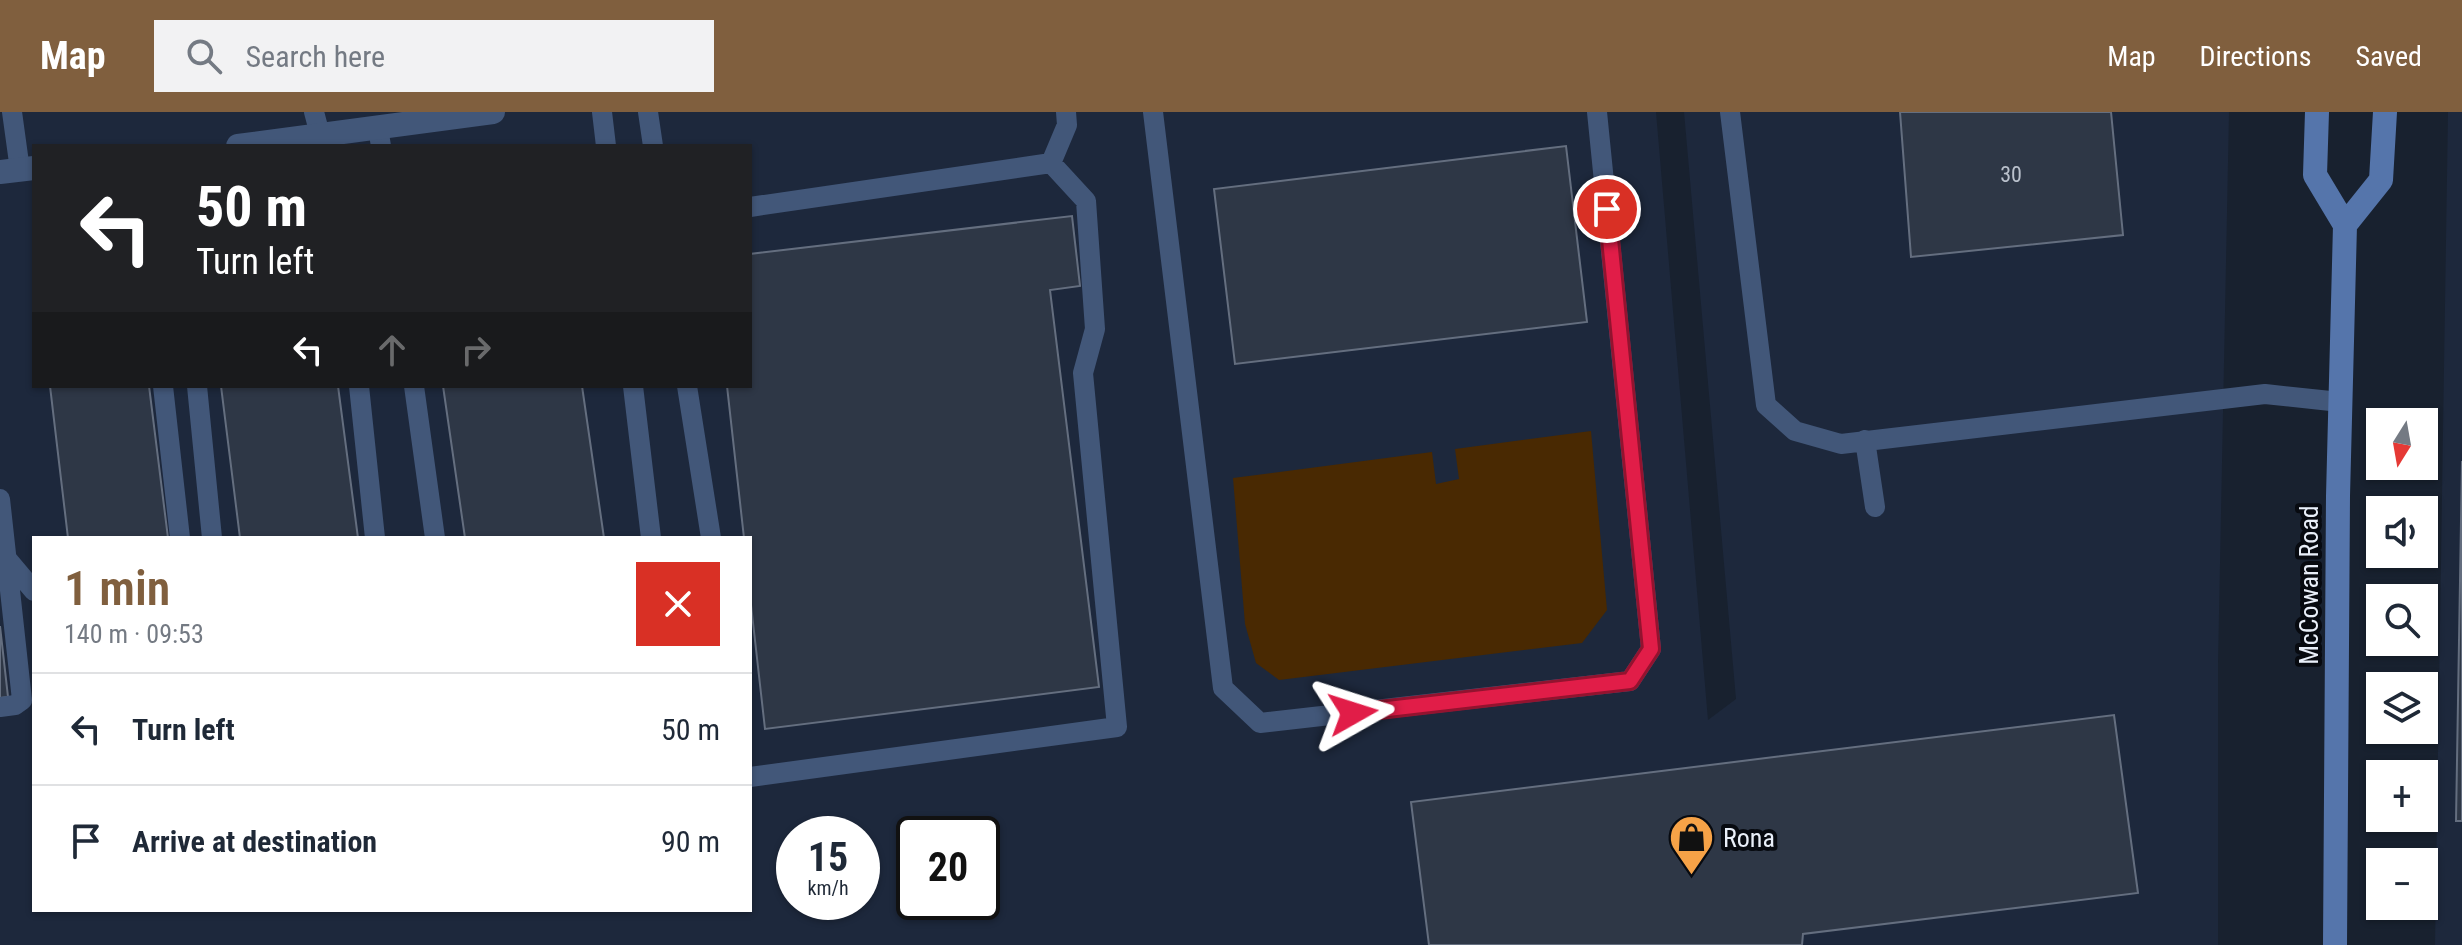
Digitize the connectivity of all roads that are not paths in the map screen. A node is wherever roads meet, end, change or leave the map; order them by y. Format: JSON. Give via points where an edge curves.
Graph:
{"nodes":[{"id":1,"x":12,"y":112,"type":"edge"},
{"id":2,"x":314,"y":112,"type":"edge"},
{"id":3,"x":493,"y":112,"type":"edge"},
{"id":4,"x":602,"y":112,"type":"edge"},
{"id":5,"x":648,"y":112,"type":"edge"},
{"id":6,"x":1066,"y":112,"type":"edge"},
{"id":7,"x":1153,"y":112,"type":"edge"},
{"id":8,"x":1597,"y":112,"type":"edge"},
{"id":9,"x":1730,"y":112,"type":"edge"},
{"id":10,"x":2317,"y":112,"type":"edge"},
{"id":11,"x":2385,"y":112,"type":"edge"},
{"id":12,"x":380,"y":137,"type":"edge"},
{"id":13,"x":322,"y":141,"type":"edge"},
{"id":14,"x":272,"y":144,"type":"edge"},
{"id":15,"x":606,"y":144,"type":"edge"},
{"id":16,"x":653,"y":144,"type":"edge"},
{"id":17,"x":1051,"y":163,"type":"junction"},
{"id":18,"x":18,"y":170,"type":"edge"},
{"id":19,"x":752,"y":207,"type":"edge"},
{"id":20,"x":2345,"y":225,"type":"junction"},
{"id":21,"x":163,"y":388,"type":"edge"},
{"id":22,"x":197,"y":388,"type":"edge"},
{"id":23,"x":359,"y":388,"type":"edge"},
{"id":24,"x":414,"y":388,"type":"edge"},
{"id":25,"x":633,"y":388,"type":"edge"},
{"id":26,"x":687,"y":388,"type":"edge"},
{"id":27,"x":2340,"y":402,"type":"junction"},
{"id":28,"x":1865,"y":440,"type":"junction"},
{"id":29,"x":0,"y":499,"type":"edge"},
{"id":30,"x":1875,"y":507,"type":"dead end"},
{"id":31,"x":180,"y":536,"type":"edge"},
{"id":32,"x":212,"y":536,"type":"edge"},
{"id":33,"x":375,"y":536,"type":"edge"},
{"id":34,"x":435,"y":536,"type":"edge"},
{"id":35,"x":651,"y":536,"type":"edge"},
{"id":36,"x":711,"y":536,"type":"edge"},
{"id":37,"x":7,"y":559,"type":"junction"},
{"id":38,"x":32,"y":589,"type":"edge"},
{"id":39,"x":0,"y":707,"type":"edge"},
{"id":40,"x":752,"y":777,"type":"edge"},
{"id":41,"x":2335,"y":945,"type":"edge"}],
"edges":[{"from":1,"to":18,"type":"lane"},
{"from":2,"to":13,"type":"lane"},
{"from":3,"to":12,"type":"street"},
{"from":4,"to":15,"type":"lane"},
{"from":5,"to":16,"type":"lane"},
{"from":6,"to":17,"type":"lane","via":[[1067,125]]},
{"from":7,"to":8,"type":"lane","via":[[1223,688],[1260,723],[1630,681],[1651,649]]},
{"from":9,"to":28,"type":"lane","via":[[1766,405],[1795,431],[1841,444]]},
{"from":10,"to":20,"type":"main road","via":[[2315,175]]},
{"from":11,"to":20,"type":"main road","via":[[2381,180]]},
{"from":12,"to":13,"type":"street"},
{"from":13,"to":14,"type":"street"},
{"from":17,"to":19,"type":"lane"},
{"from":17,"to":40,"type":"lane","via":[[1086,201],[1095,329],[1083,373],[1117,727]]},
{"from":20,"to":27,"type":"main road","name":"McCowan Road"},
{"from":21,"to":31,"type":"lane"},
{"from":22,"to":32,"type":"lane"},
{"from":23,"to":33,"type":"lane"},
{"from":24,"to":34,"type":"lane"},
{"from":25,"to":35,"type":"lane"},
{"from":26,"to":36,"type":"lane"},
{"from":27,"to":28,"type":"lane","via":[[2265,394]]},
{"from":27,"to":41,"type":"main road","name":"McCowan Road"},
{"from":28,"to":30,"type":"lane"},
{"from":29,"to":37,"type":"lane"},
{"from":37,"to":38,"type":"lane"},
{"from":37,"to":39,"type":"lane","via":[[22,700]]}]}
